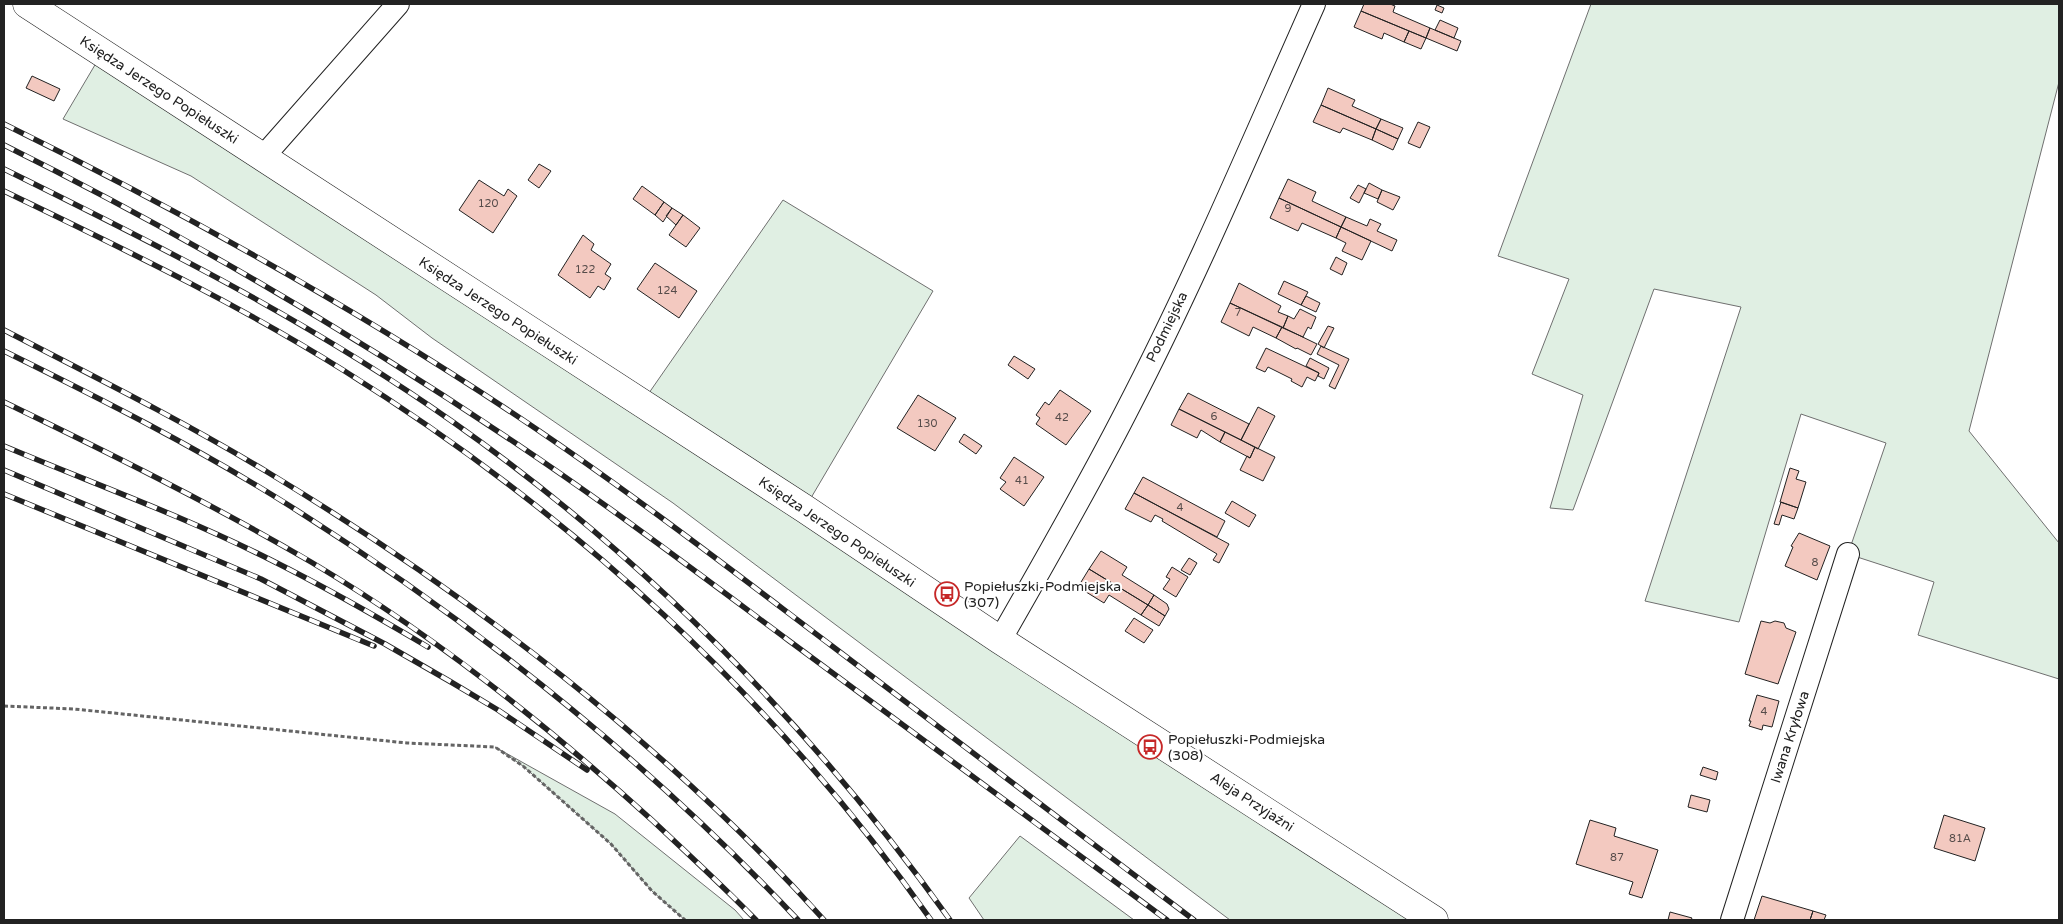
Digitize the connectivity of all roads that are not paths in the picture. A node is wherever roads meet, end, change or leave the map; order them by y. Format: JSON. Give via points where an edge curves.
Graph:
{"nodes":[{"id":1,"x":27,"y":4,"type":"edge"},
{"id":2,"x":398,"y":4,"type":"edge"},
{"id":3,"x":1314,"y":4,"type":"edge"},
{"id":4,"x":262,"y":157,"type":"junction"},
{"id":5,"x":1848,"y":554,"type":"dead end"},
{"id":6,"x":968,"y":619,"type":"joint"},
{"id":7,"x":1000,"y":640,"type":"junction"},
{"id":8,"x":1434,"y":920,"type":"edge"},
{"id":9,"x":1732,"y":920,"type":"edge"}],
"edges":[{"from":1,"to":4,"type":"main road","name":"Księdza Jerzego Popiełuszki"},
{"from":2,"to":4,"type":"street"},
{"from":3,"to":7,"type":"street","name":"Podmiejska","via":[[1213,233],[1132,401]]},
{"from":4,"to":6,"type":"main road","name":"Księdza Jerzego Popiełuszki","via":[[805,509]]},
{"from":5,"to":9,"type":"street","name":"Iwana Kryłowa"},
{"from":6,"to":7,"type":"main road","name":"Aleja Przyjaźni"},
{"from":7,"to":8,"type":"main road","name":"Aleja Przyjaźni"}]}
